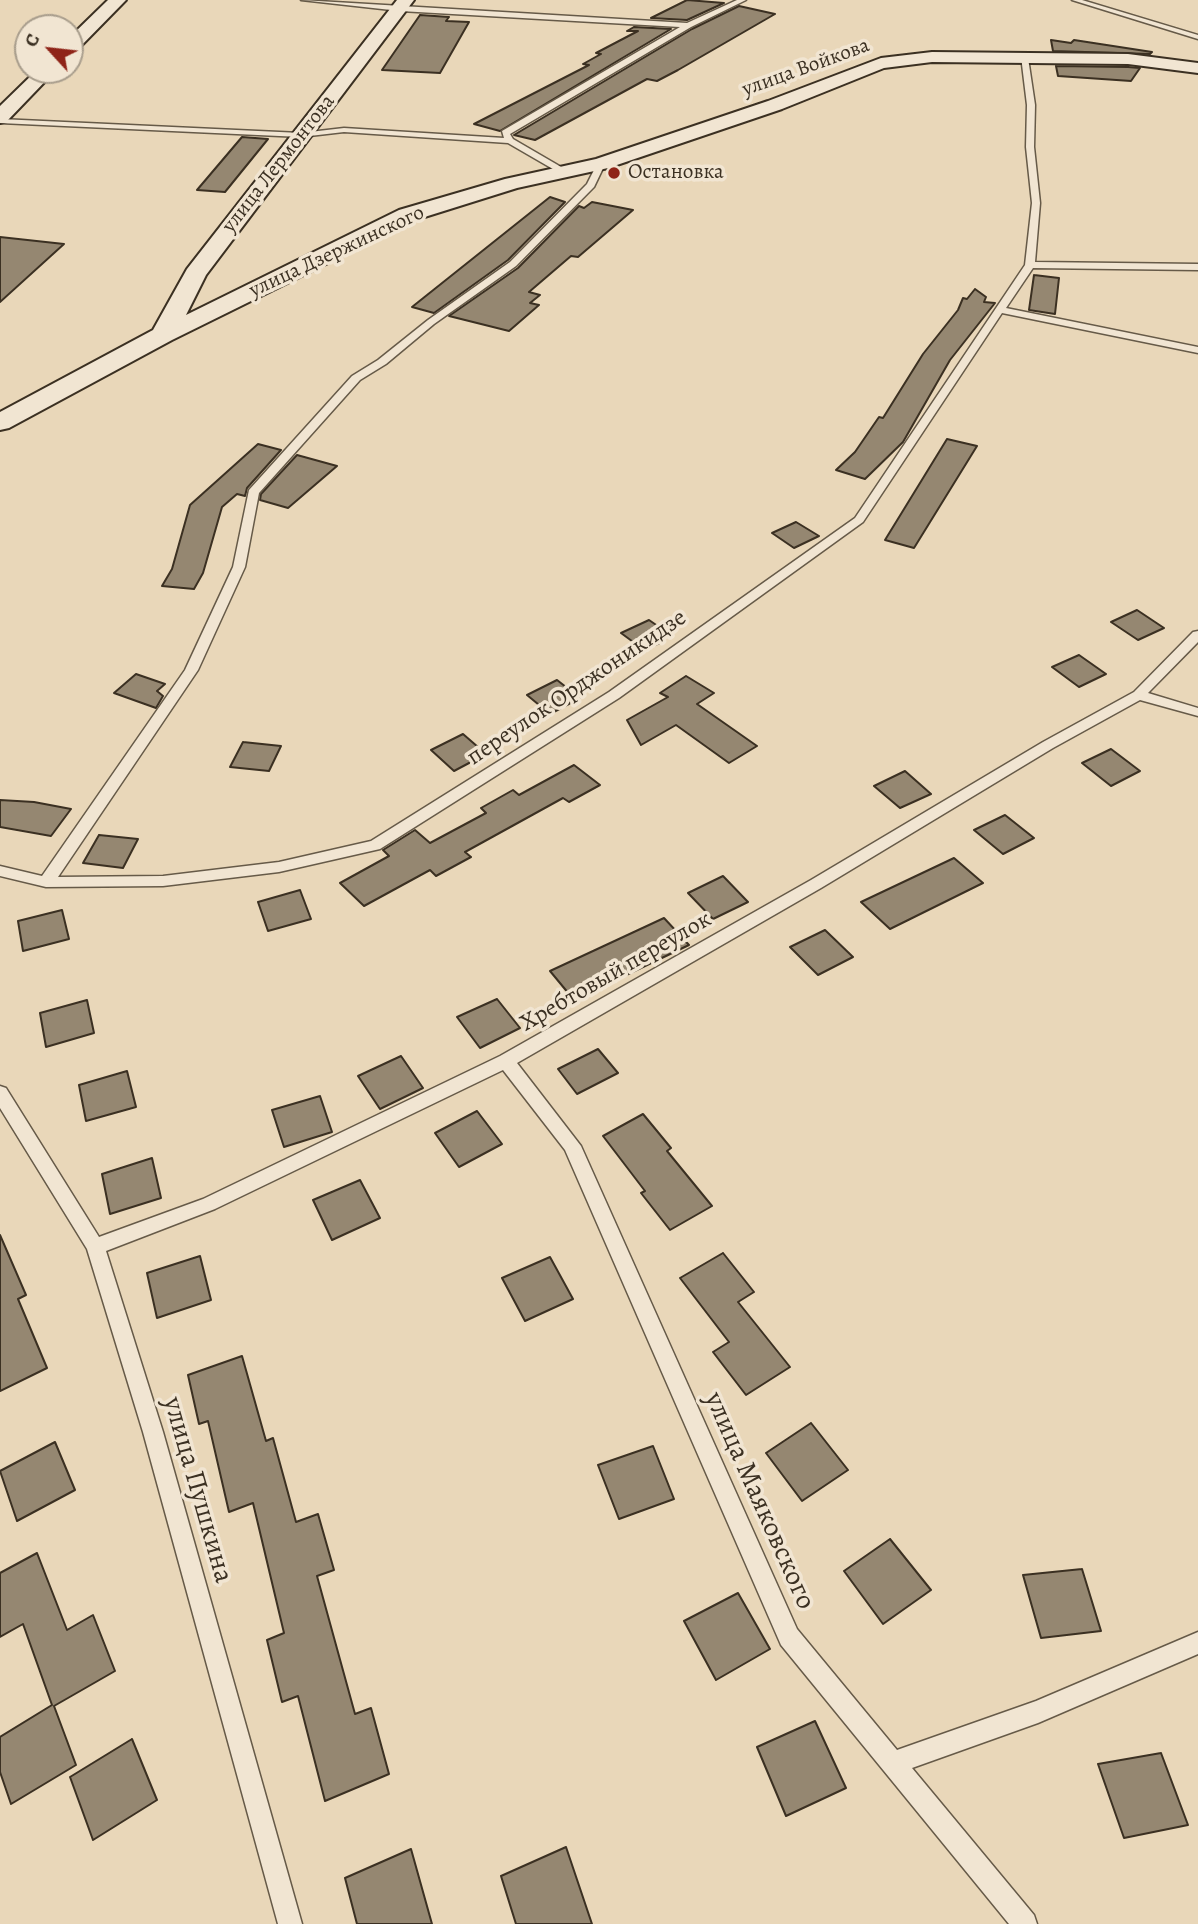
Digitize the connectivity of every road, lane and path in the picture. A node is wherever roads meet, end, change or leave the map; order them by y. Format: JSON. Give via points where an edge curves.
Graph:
{"nodes":[{"id":1,"x":118,"y":0,"type":"edge"},
{"id":2,"x":304,"y":0,"type":"edge"},
{"id":3,"x":743,"y":0,"type":"edge"},
{"id":4,"x":1075,"y":0,"type":"edge"},
{"id":5,"x":403,"y":4,"type":"edge"},
{"id":6,"x":688,"y":25,"type":"junction"},
{"id":7,"x":84,"y":33,"type":"edge"},
{"id":8,"x":1198,"y":37,"type":"edge"},
{"id":9,"x":1024,"y":58,"type":"junction"},
{"id":10,"x":1198,"y":68,"type":"edge"},
{"id":11,"x":34,"y":84,"type":"edge"},
{"id":12,"x":0,"y":119,"type":"edge"},
{"id":13,"x":302,"y":135,"type":"junction"},
{"id":14,"x":510,"y":141,"type":"junction"},
{"id":15,"x":601,"y":164,"type":"junction"},
{"id":16,"x":565,"y":173,"type":"junction"},
{"id":17,"x":1030,"y":265,"type":"junction"},
{"id":18,"x":1198,"y":268,"type":"edge"},
{"id":19,"x":1000,"y":310,"type":"junction"},
{"id":20,"x":163,"y":335,"type":"junction"},
{"id":21,"x":1198,"y":350,"type":"edge"},
{"id":22,"x":0,"y":422,"type":"edge"},
{"id":23,"x":1198,"y":635,"type":"edge"},
{"id":24,"x":1139,"y":695,"type":"junction"},
{"id":25,"x":1198,"y":712,"type":"edge"},
{"id":26,"x":0,"y":872,"type":"edge"},
{"id":27,"x":46,"y":882,"type":"junction"},
{"id":28,"x":506,"y":1061,"type":"junction"},
{"id":29,"x":0,"y":1093,"type":"edge"},
{"id":30,"x":95,"y":1247,"type":"junction"},
{"id":31,"x":1198,"y":1643,"type":"edge"},
{"id":32,"x":893,"y":1763,"type":"junction"},
{"id":33,"x":290,"y":1924,"type":"edge"},
{"id":34,"x":1025,"y":1924,"type":"edge"}],
"edges":[{"from":1,"to":7,"type":"street"},
{"from":2,"to":5,"type":"lane"},
{"from":3,"to":6,"type":"lane"},
{"from":4,"to":8,"type":"lane"},
{"from":5,"to":6,"type":"lane"},
{"from":5,"to":13,"type":"street","name":"улица Лермонтова"},
{"from":6,"to":14,"type":"lane","via":[[505,133]]},
{"from":9,"to":10,"type":"street","name":"улица Войкова","via":[[1128,59]]},
{"from":9,"to":15,"type":"street","name":"улица Войкова","via":[[932,57],[881,63],[775,105]]},
{"from":9,"to":17,"type":"lane","via":[[1036,203]]},
{"from":11,"to":12,"type":"street"},
{"from":12,"to":13,"type":"lane"},
{"from":13,"to":14,"type":"lane","via":[[344,130]]},
{"from":13,"to":20,"type":"street","name":"улица Лермонтова","via":[[195,274]]},
{"from":14,"to":16,"type":"lane"},
{"from":15,"to":16,"type":"street","name":"улица Войкова"},
{"from":15,"to":27,"type":"lane","via":[[591,185],[513,264],[356,378],[253,492],[239,567],[191,670]]},
{"from":16,"to":20,"type":"street","name":"улица Дзержинского","via":[[512,183],[407,215]]},
{"from":17,"to":18,"type":"lane"},
{"from":17,"to":19,"type":"lane","name":"переулок Орджоникидзе"},
{"from":19,"to":21,"type":"lane"},
{"from":19,"to":27,"type":"lane","name":"переулок Орджоникидзе","via":[[859,520],[614,695],[375,845],[279,867],[163,881]]},
{"from":20,"to":22,"type":"street","name":"улица Дзержинского"},
{"from":23,"to":24,"type":"lane","name":"Хребтовый переулок"},
{"from":24,"to":25,"type":"lane"},
{"from":24,"to":28,"type":"lane","name":"Хребтовый переулок"},
{"from":26,"to":27,"type":"lane","name":"переулок Орджоникидзе"},
{"from":28,"to":30,"type":"lane","name":"Хребтовый переулок","via":[[208,1203]]},
{"from":28,"to":32,"type":"lane","name":"улица Маяковского","via":[[572,1146],[789,1637]]},
{"from":29,"to":30,"type":"lane","name":"улица Пушкина"},
{"from":30,"to":33,"type":"lane","name":"улица Пушкина","via":[[153,1432]]},
{"from":31,"to":32,"type":"lane","via":[[1038,1712]]},
{"from":32,"to":34,"type":"lane","name":"улица Маяковского"}]}
